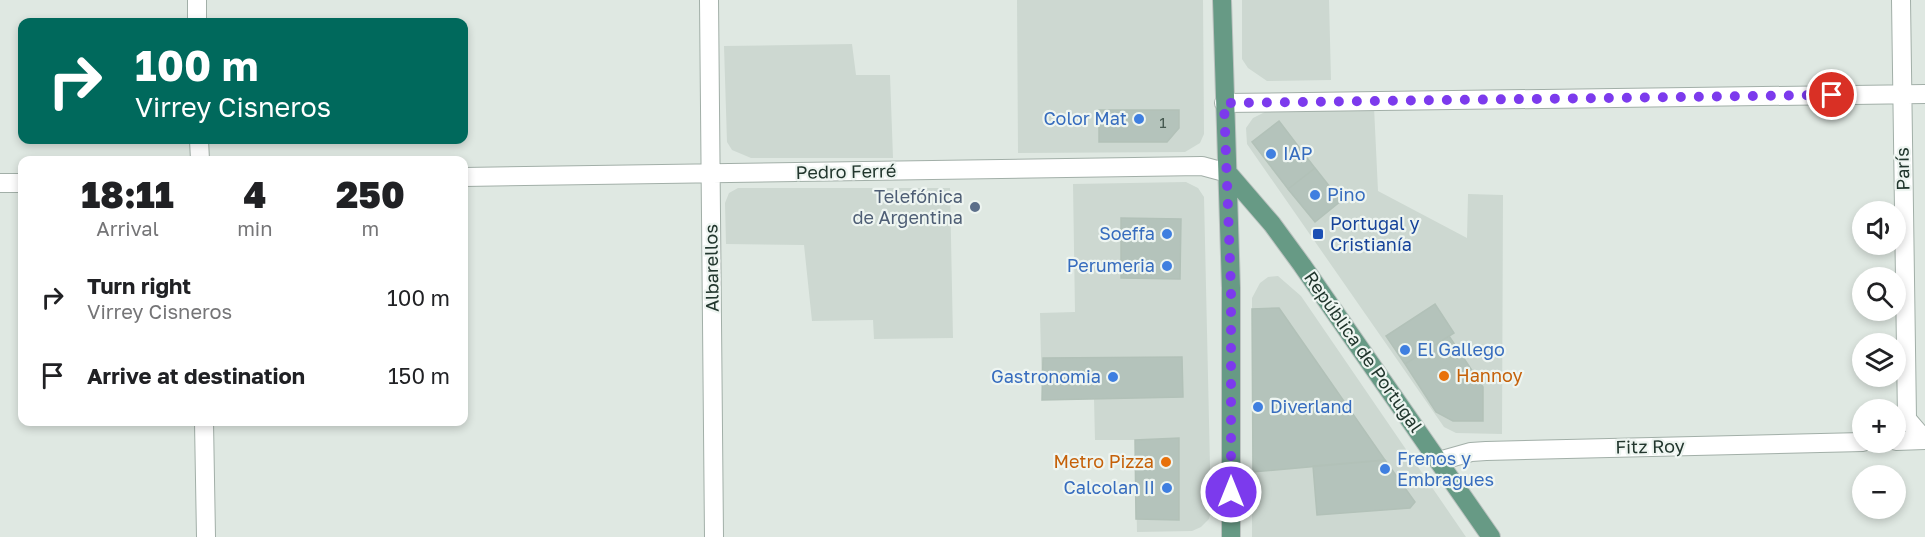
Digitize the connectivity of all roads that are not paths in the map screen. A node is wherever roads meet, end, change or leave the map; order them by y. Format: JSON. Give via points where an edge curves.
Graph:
{"nodes":[{"id":1,"x":197,"y":0,"type":"edge"},
{"id":2,"x":709,"y":0,"type":"edge"},
{"id":3,"x":1222,"y":0,"type":"edge"},
{"id":4,"x":1901,"y":0,"type":"edge"},
{"id":5,"x":197,"y":18,"type":"edge"},
{"id":6,"x":1902,"y":94,"type":"junction"},
{"id":7,"x":1925,"y":94,"type":"edge"},
{"id":8,"x":1224,"y":103,"type":"junction"},
{"id":9,"x":1228,"y":173,"type":"junction"},
{"id":10,"x":711,"y":174,"type":"junction"},
{"id":11,"x":468,"y":177,"type":"edge"},
{"id":12,"x":0,"y":183,"type":"edge"},
{"id":13,"x":18,"y":183,"type":"edge"},
{"id":14,"x":204,"y":426,"type":"edge"},
{"id":15,"x":1925,"y":440,"type":"edge"},
{"id":16,"x":1906,"y":441,"type":"edge"},
{"id":17,"x":1852,"y":442,"type":"edge"},
{"id":18,"x":1439,"y":461,"type":"junction"},
{"id":19,"x":206,"y":537,"type":"edge"},
{"id":20,"x":714,"y":537,"type":"edge"},
{"id":21,"x":1232,"y":537,"type":"edge"},
{"id":22,"x":1491,"y":537,"type":"edge"}],
"edges":[{"from":1,"to":5,"type":"street"},
{"from":2,"to":10,"type":"street","name":"Albarellos"},
{"from":3,"to":8,"type":"main road"},
{"from":4,"to":6,"type":"street","name":"París"},
{"from":6,"to":7,"type":"street"},
{"from":6,"to":8,"type":"street"},
{"from":6,"to":15,"type":"street","name":"París","via":[[1907,418]]},
{"from":8,"to":9,"type":"main road"},
{"from":9,"to":10,"type":"street","name":"Pedro Ferré","via":[[1202,166]]},
{"from":9,"to":18,"type":"main road","name":"República de Portugal","via":[[1272,224]]},
{"from":9,"to":21,"type":"main road"},
{"from":10,"to":11,"type":"street","name":"Pedro Ferré"},
{"from":10,"to":20,"type":"street","name":"Albarellos"},
{"from":12,"to":13,"type":"street"},
{"from":14,"to":19,"type":"street"},
{"from":15,"to":16,"type":"street"},
{"from":17,"to":18,"type":"street","name":"Fitz Roy","via":[[1486,451]]},
{"from":18,"to":22,"type":"main road","name":"República de Portugal"}]}
